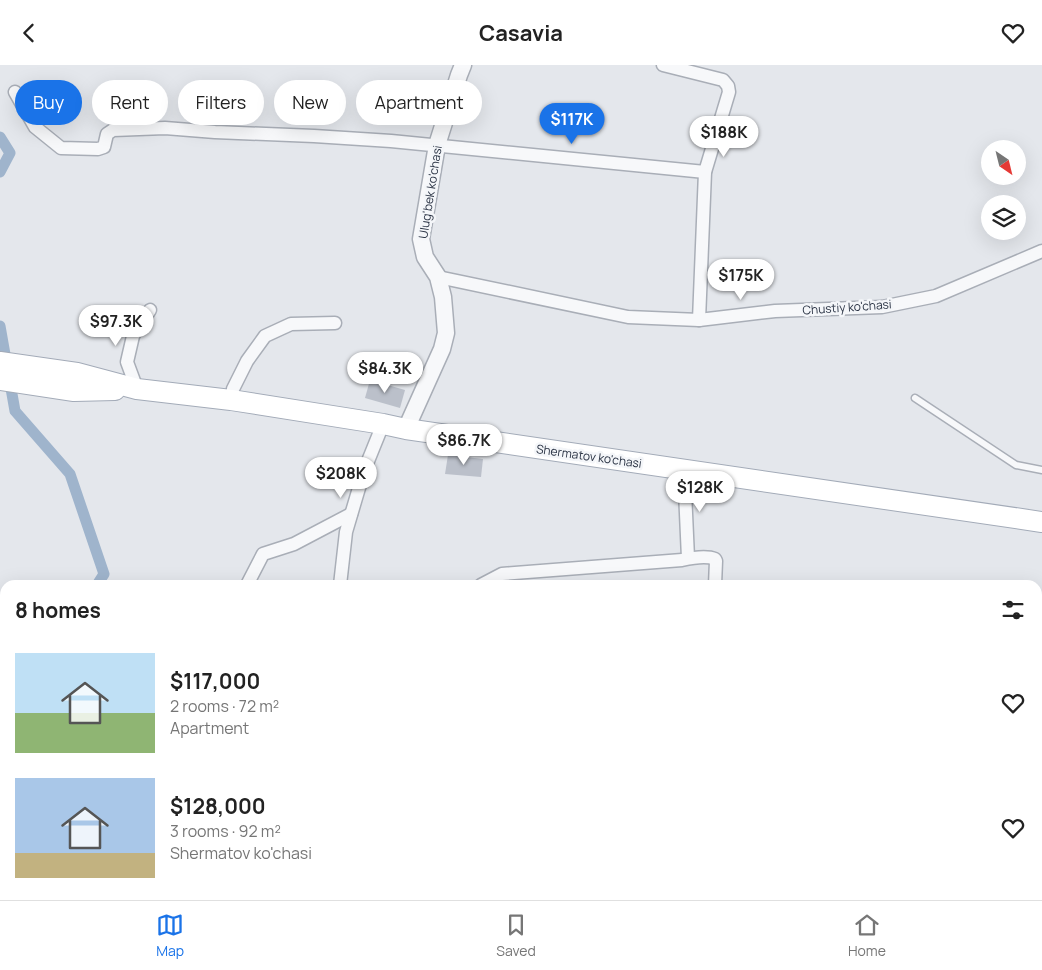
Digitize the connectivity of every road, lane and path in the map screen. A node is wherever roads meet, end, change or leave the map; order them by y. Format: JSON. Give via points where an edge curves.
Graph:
{"nodes":[{"id":1,"x":464,"y":65,"type":"edge"},
{"id":2,"x":663,"y":65,"type":"edge"},
{"id":3,"x":34,"y":125,"type":"edge"},
{"id":4,"x":437,"y":145,"type":"junction"},
{"id":5,"x":705,"y":172,"type":"junction"},
{"id":6,"x":1042,"y":251,"type":"edge"},
{"id":7,"x":438,"y":277,"type":"junction"},
{"id":8,"x":150,"y":309,"type":"dead end"},
{"id":9,"x":699,"y":320,"type":"junction"},
{"id":10,"x":335,"y":323,"type":"dead end"},
{"id":11,"x":0,"y":362,"type":"edge"},
{"id":12,"x":0,"y":381,"type":"edge"},
{"id":13,"x":76,"y":382,"type":"junction"},
{"id":14,"x":137,"y":389,"type":"junction"},
{"id":15,"x":914,"y":399,"type":"dead end"},
{"id":16,"x":231,"y":400,"type":"junction"},
{"id":17,"x":383,"y":424,"type":"junction"},
{"id":18,"x":406,"y":429,"type":"junction"},
{"id":19,"x":684,"y":469,"type":"junction"},
{"id":20,"x":1042,"y":470,"type":"edge"},
{"id":21,"x":351,"y":514,"type":"junction"},
{"id":22,"x":1042,"y":522,"type":"edge"},
{"id":23,"x":688,"y":559,"type":"junction"},
{"id":24,"x":250,"y":580,"type":"edge"},
{"id":25,"x":341,"y":580,"type":"edge"},
{"id":26,"x":491,"y":580,"type":"edge"},
{"id":27,"x":716,"y":580,"type":"edge"}],
"edges":[{"from":1,"to":4,"type":"street","name":"Ulug'bek ko'chasi"},
{"from":2,"to":5,"type":"street","via":[[722,80],[728,86],[729,92]]},
{"from":3,"to":4,"type":"street","via":[[60,148],[98,149],[104,147],[107,135],[113,130],[165,128]]},
{"from":4,"to":5,"type":"street"},
{"from":4,"to":7,"type":"street","name":"Ulug'bek ko'chasi","via":[[421,239],[425,257]]},
{"from":5,"to":9,"type":"street"},
{"from":6,"to":9,"type":"street","name":"Chustiy ko'chasi","via":[[936,296],[882,307],[775,311]]},
{"from":7,"to":9,"type":"street","name":"Chustiy ko'chasi","via":[[628,317]]},
{"from":7,"to":18,"type":"street","name":"Ulug'bek ko'chasi","via":[[446,333]]},
{"from":8,"to":14,"type":"street","via":[[133,336],[127,362]]},
{"from":10,"to":16,"type":"street","via":[[291,324],[266,336],[247,361]]},
{"from":11,"to":13,"type":"main road","name":"Shermatov ko'chasi"},
{"from":12,"to":13,"type":"main road","name":"Shermatov ko'chasi"},
{"from":13,"to":14,"type":"main road","name":"Shermatov ko'chasi"},
{"from":14,"to":16,"type":"main road","name":"Shermatov ko'chasi"},
{"from":15,"to":20,"type":"lane","via":[[1016,465]]},
{"from":16,"to":17,"type":"main road","name":"Shermatov ko'chasi"},
{"from":17,"to":18,"type":"main road","name":"Shermatov ko'chasi"},
{"from":17,"to":21,"type":"street"},
{"from":18,"to":19,"type":"main road","name":"Shermatov ko'chasi"},
{"from":19,"to":22,"type":"main road","name":"Shermatov ko'chasi"},
{"from":19,"to":23,"type":"street"},
{"from":21,"to":24,"type":"street","via":[[294,543],[263,554]]},
{"from":21,"to":25,"type":"street"},
{"from":23,"to":26,"type":"street","via":[[502,574]]},
{"from":23,"to":27,"type":"street","via":[[715,559]]}]}
